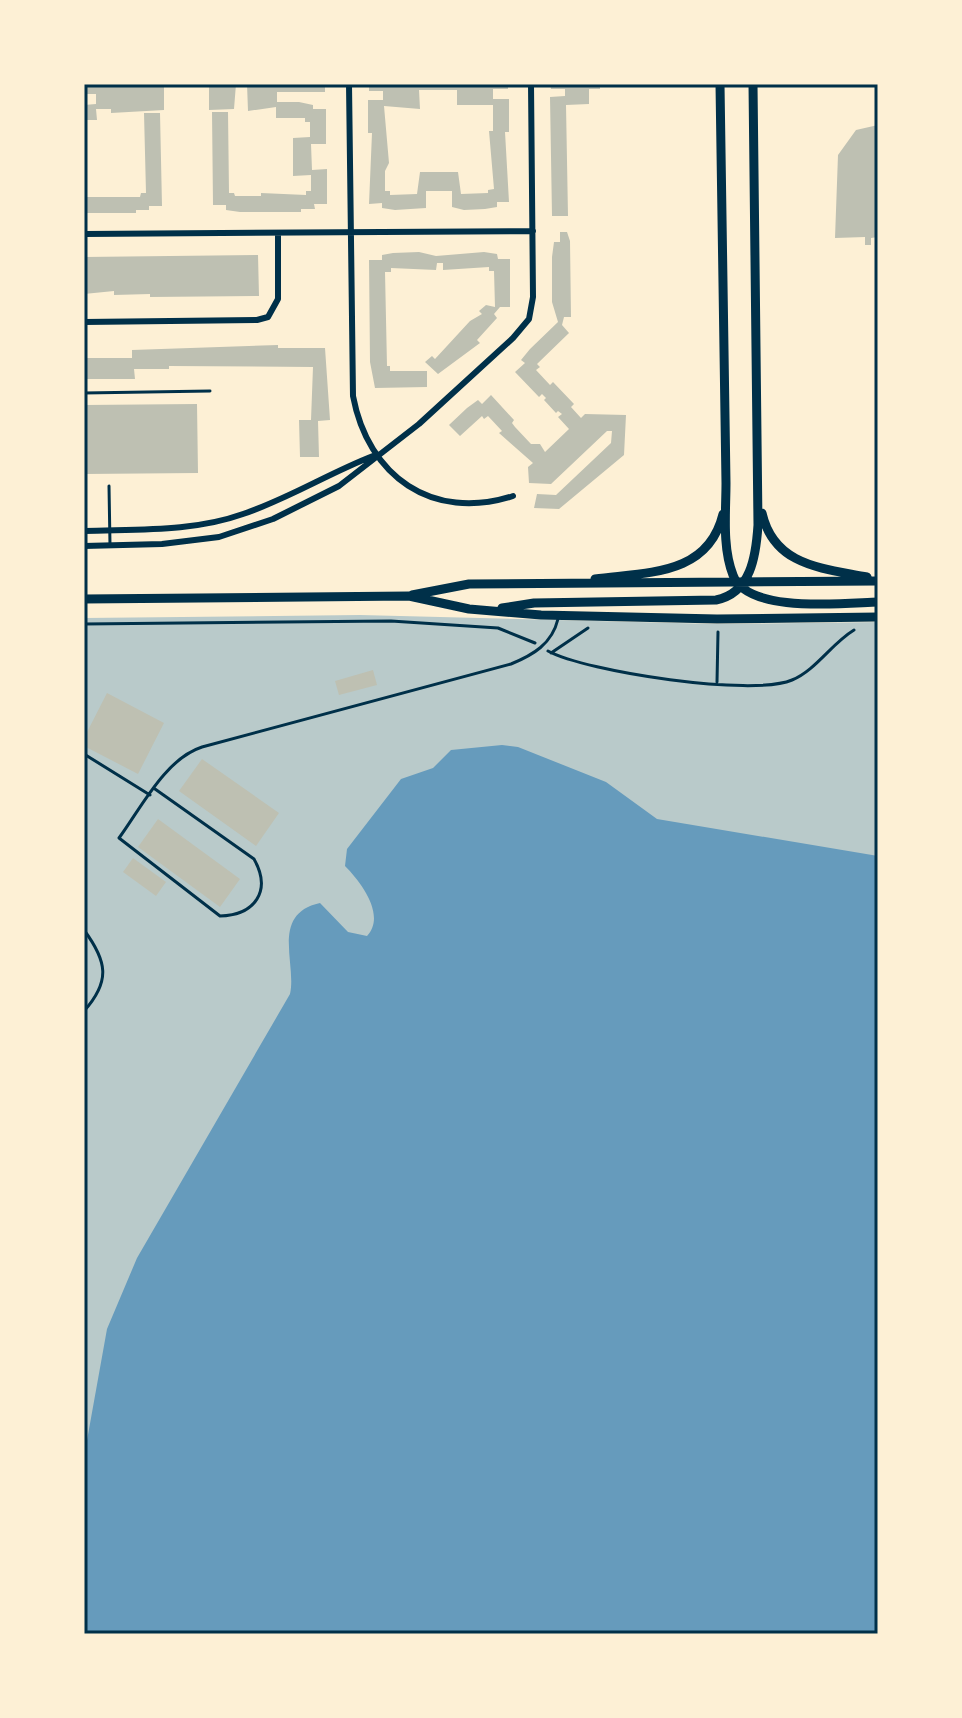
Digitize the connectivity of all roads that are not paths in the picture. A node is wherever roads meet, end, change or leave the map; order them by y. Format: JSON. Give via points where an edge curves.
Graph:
{"nodes":[{"id":1,"x":349,"y":84,"type":"edge"},
{"id":2,"x":531,"y":84,"type":"edge"},
{"id":3,"x":720,"y":84,"type":"edge"},
{"id":4,"x":753,"y":84,"type":"edge"},
{"id":5,"x":533,"y":231,"type":"junction"},
{"id":6,"x":350,"y":232,"type":"junction"},
{"id":7,"x":278,"y":233,"type":"junction"},
{"id":8,"x":84,"y":234,"type":"edge"},
{"id":9,"x":84,"y":322,"type":"edge"},
{"id":10,"x":210,"y":391,"type":"dead end"},
{"id":11,"x":84,"y":393,"type":"edge"},
{"id":12,"x":376,"y":455,"type":"junction"},
{"id":13,"x":758,"y":481,"type":"junction"},
{"id":14,"x":726,"y":483,"type":"junction"},
{"id":15,"x":109,"y":486,"type":"dead end"},
{"id":16,"x":513,"y":496,"type":"dead end"},
{"id":17,"x":109,"y":530,"type":"junction"},
{"id":18,"x":84,"y":531,"type":"edge"},
{"id":19,"x":110,"y":545,"type":"junction"},
{"id":20,"x":84,"y":546,"type":"edge"},
{"id":21,"x":878,"y":580,"type":"edge"},
{"id":22,"x":554,"y":585,"type":"junction"},
{"id":23,"x":740,"y":585,"type":"junction"},
{"id":24,"x":409,"y":596,"type":"junction"},
{"id":25,"x":84,"y":599,"type":"edge"},
{"id":26,"x":878,"y":602,"type":"edge"},
{"id":27,"x":499,"y":609,"type":"junction"},
{"id":28,"x":559,"y":615,"type":"junction"},
{"id":29,"x":878,"y":617,"type":"edge"},
{"id":30,"x":84,"y":754,"type":"edge"},
{"id":31,"x":155,"y":789,"type":"junction"},
{"id":32,"x":150,"y":795,"type":"junction"}],
"edges":[{"from":1,"to":6,"type":"street"},
{"from":2,"to":5,"type":"street"},
{"from":3,"to":14,"type":"main road"},
{"from":4,"to":13,"type":"main road"},
{"from":5,"to":6,"type":"street"},
{"from":5,"to":12,"type":"street","via":[[529,319],[419,424]]},
{"from":6,"to":7,"type":"street"},
{"from":6,"to":12,"type":"street","via":[[353,396],[365,438]]},
{"from":7,"to":8,"type":"street"},
{"from":7,"to":9,"type":"street","via":[[278,299],[268,317]]},
{"from":10,"to":11,"type":"lane"},
{"from":12,"to":16,"type":"street","via":[[417,494],[463,502]]},
{"from":12,"to":17,"type":"street","via":[[242,515],[187,527]]},
{"from":12,"to":19,"type":"street","via":[[339,486],[246,530],[189,542]]},
{"from":13,"to":21,"type":"main road","via":[[765,527],[785,554],[803,564]]},
{"from":13,"to":23,"type":"main road","via":[[757,540]]},
{"from":14,"to":22,"type":"main road","via":[[715,538],[688,563]]},
{"from":14,"to":23,"type":"main road","via":[[727,546]]},
{"from":15,"to":17,"type":"lane"},
{"from":17,"to":18,"type":"street"},
{"from":17,"to":19,"type":"lane"},
{"from":19,"to":20,"type":"street"},
{"from":21,"to":23,"type":"main road"},
{"from":22,"to":23,"type":"main road"},
{"from":22,"to":24,"type":"main road","via":[[469,584]]},
{"from":23,"to":26,"type":"main road","via":[[756,596],[793,603]]},
{"from":23,"to":27,"type":"main road","via":[[713,601],[534,603]]},
{"from":24,"to":25,"type":"main road"},
{"from":24,"to":27,"type":"main road","via":[[469,609]]},
{"from":27,"to":28,"type":"main road"},
{"from":28,"to":29,"type":"main road"},
{"from":28,"to":31,"type":"lane","via":[[542,647],[511,664],[194,749]]},
{"from":30,"to":32,"type":"lane"},
{"from":31,"to":32,"type":"lane"},
{"from":31,"to":32,"type":"lane","via":[[254,859],[263,875],[262,891],[249,909],[220,916],[119,838]]}]}
